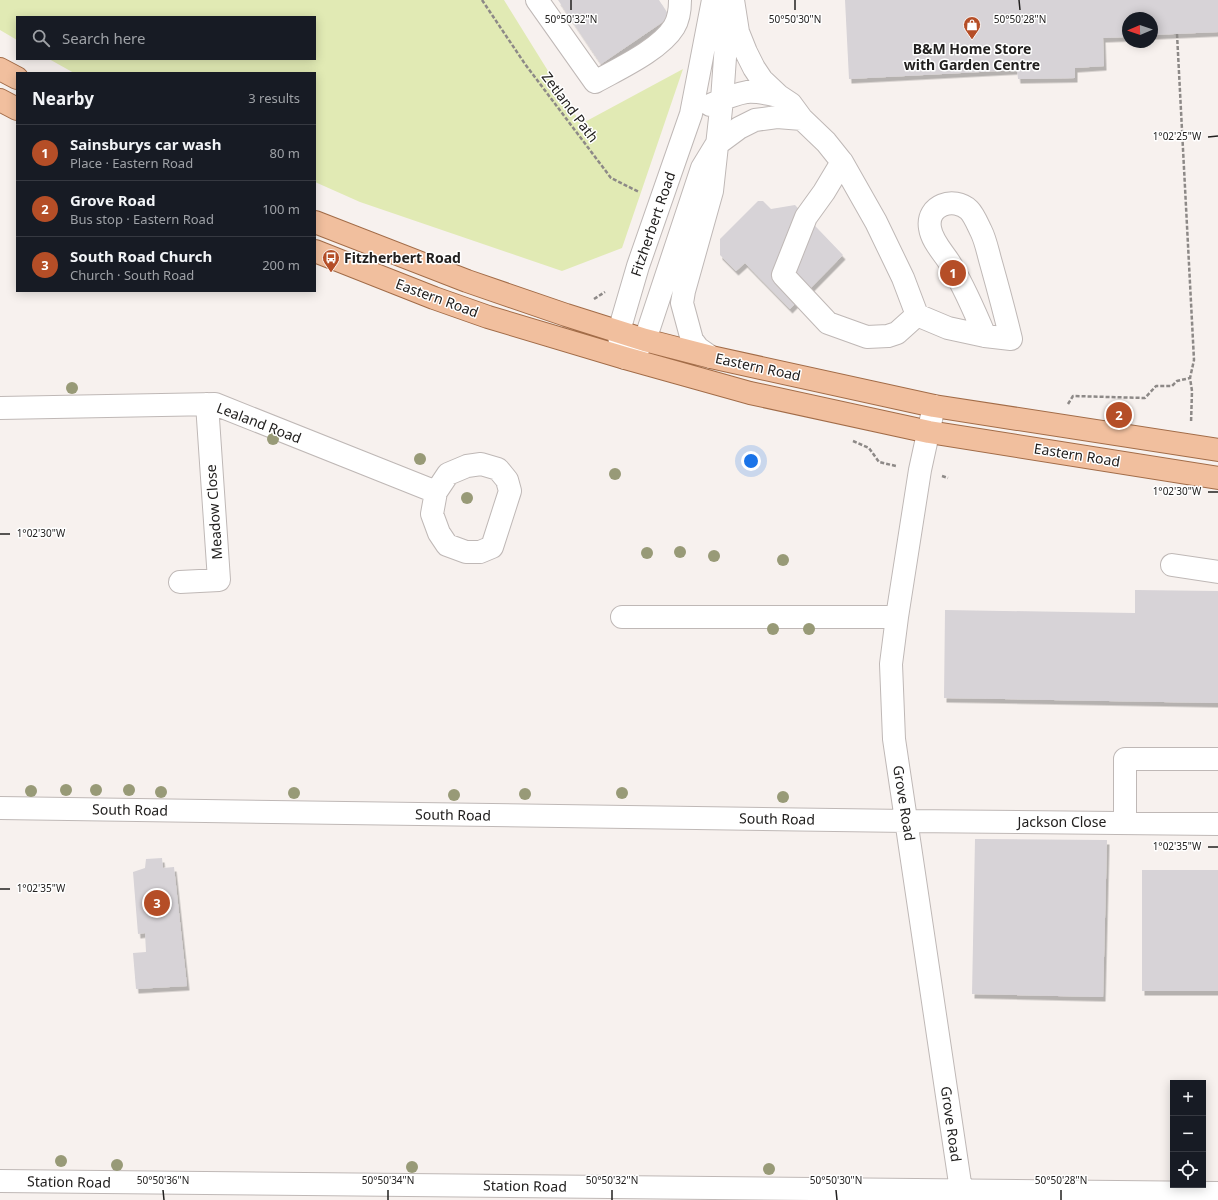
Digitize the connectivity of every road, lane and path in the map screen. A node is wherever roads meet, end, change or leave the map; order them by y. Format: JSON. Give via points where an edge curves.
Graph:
{"nodes":[{"id":1,"x":482,"y":0,"type":"edge"},
{"id":2,"x":537,"y":0,"type":"edge"},
{"id":3,"x":680,"y":0,"type":"edge"},
{"id":4,"x":713,"y":0,"type":"edge"},
{"id":5,"x":729,"y":0,"type":"edge"},
{"id":6,"x":733,"y":0,"type":"edge"},
{"id":7,"x":1177,"y":34,"type":"dead end"},
{"id":8,"x":0,"y":69,"type":"edge"},
{"id":9,"x":16,"y":77,"type":"edge"},
{"id":10,"x":779,"y":96,"type":"junction"},
{"id":11,"x":0,"y":100,"type":"edge"},
{"id":12,"x":722,"y":100,"type":"junction"},
{"id":13,"x":16,"y":108,"type":"edge"},
{"id":14,"x":691,"y":114,"type":"junction"},
{"id":15,"x":802,"y":119,"type":"junction"},
{"id":16,"x":716,"y":145,"type":"junction"},
{"id":17,"x":842,"y":162,"type":"junction"},
{"id":18,"x":660,"y":203,"type":"junction"},
{"id":19,"x":316,"y":222,"type":"edge"},
{"id":20,"x":316,"y":251,"type":"edge"},
{"id":21,"x":606,"y":291,"type":"dead end"},
{"id":22,"x":588,"y":301,"type":"dead end"},
{"id":23,"x":917,"y":316,"type":"junction"},
{"id":24,"x":618,"y":331,"type":"junction"},
{"id":25,"x":985,"y":336,"type":"junction"},
{"id":26,"x":645,"y":340,"type":"junction"},
{"id":27,"x":711,"y":357,"type":"junction"},
{"id":28,"x":625,"y":358,"type":"junction"},
{"id":29,"x":1190,"y":378,"type":"junction"},
{"id":30,"x":207,"y":404,"type":"junction"},
{"id":31,"x":934,"y":406,"type":"junction"},
{"id":32,"x":1066,"y":406,"type":"dead end"},
{"id":33,"x":0,"y":408,"type":"edge"},
{"id":34,"x":1191,"y":427,"type":"dead end"},
{"id":35,"x":928,"y":432,"type":"junction"},
{"id":36,"x":1218,"y":450,"type":"edge"},
{"id":37,"x":1218,"y":478,"type":"edge"},
{"id":38,"x":436,"y":492,"type":"dead end"},
{"id":39,"x":1172,"y":565,"type":"dead end"},
{"id":40,"x":1218,"y":572,"type":"edge"},
{"id":41,"x":180,"y":582,"type":"dead end"},
{"id":42,"x":622,"y":617,"type":"dead end"},
{"id":43,"x":897,"y":617,"type":"junction"},
{"id":44,"x":1218,"y":759,"type":"edge"},
{"id":45,"x":0,"y":808,"type":"edge"},
{"id":46,"x":907,"y":821,"type":"junction"},
{"id":47,"x":1125,"y":822,"type":"junction"},
{"id":48,"x":1218,"y":824,"type":"edge"},
{"id":49,"x":0,"y":1181,"type":"edge"},
{"id":50,"x":1218,"y":1193,"type":"edge"},
{"id":51,"x":961,"y":1195,"type":"edge"}],
"edges":[{"from":1,"to":18,"type":"path","name":"Zetland Path","via":[[525,64],[611,178]]},
{"from":2,"to":3,"type":"street","via":[[595,82],[652,49],[668,34],[679,17]]},
{"from":4,"to":14,"type":"street","name":"Fitzherbert Road"},
{"from":5,"to":12,"type":"street","name":"Fitzherbert Road"},
{"from":6,"to":10,"type":"street","via":[[738,32],[746,52],[762,80]]},
{"from":7,"to":29,"type":"path","via":[[1194,360]]},
{"from":8,"to":9,"type":"main road"},
{"from":10,"to":12,"type":"street","via":[[747,92]]},
{"from":10,"to":15,"type":"street","via":[[792,104]]},
{"from":11,"to":13,"type":"main road"},
{"from":12,"to":14,"type":"street"},
{"from":12,"to":16,"type":"street","name":"Fitzherbert Road"},
{"from":14,"to":18,"type":"street","name":"Fitzherbert Road"},
{"from":15,"to":16,"type":"street","via":[[777,117],[755,120]]},
{"from":15,"to":17,"type":"street"},
{"from":16,"to":26,"type":"street","name":"Fitzherbert Road","via":[[702,168]]},
{"from":16,"to":27,"type":"street","name":"Fitzherbert Road","via":[[712,191],[682,303],[692,340]]},
{"from":17,"to":23,"type":"street","via":[[876,222],[903,278]]},
{"from":17,"to":23,"type":"street","via":[[806,217],[783,275],[828,323],[868,337],[897,333]]},
{"from":18,"to":24,"type":"street","name":"Fitzherbert Road"},
{"from":19,"to":24,"type":"main road","name":"Eastern Road","via":[[467,281],[566,316]]},
{"from":20,"to":28,"type":"main road","name":"Eastern Road","via":[[488,317]]},
{"from":21,"to":22,"type":"path"},
{"from":23,"to":25,"type":"street","via":[[948,328]]},
{"from":24,"to":26,"type":"main road","name":"Eastern Road"},
{"from":24,"to":28,"type":"street","name":"Fitzherbert Road"},
{"from":25,"to":25,"type":"street","via":[[959,280],[930,229],[929,220],[935,208],[947,204],[963,206],[969,210],[982,232],[1011,339]]},
{"from":26,"to":27,"type":"main road","name":"Eastern Road"},
{"from":26,"to":28,"type":"street","name":"Fitzherbert Road"},
{"from":27,"to":31,"type":"main road","name":"Eastern Road"},
{"from":28,"to":35,"type":"main road","name":"Eastern Road","via":[[750,393]]},
{"from":29,"to":32,"type":"path","via":[[1178,381],[1172,386],[1156,386],[1145,398],[1073,396]]},
{"from":29,"to":34,"type":"path"},
{"from":30,"to":33,"type":"street","name":"Lealand Road"},
{"from":30,"to":38,"type":"street","name":"Lealand Road","via":[[215,404]]},
{"from":30,"to":41,"type":"street","name":"Meadow Close","via":[[219,580]]},
{"from":31,"to":35,"type":"street","name":"Grove Road"},
{"from":31,"to":36,"type":"main road","name":"Eastern Road"},
{"from":35,"to":37,"type":"main road","name":"Eastern Road"},
{"from":35,"to":43,"type":"street","name":"Grove Road"},
{"from":39,"to":40,"type":"street"},
{"from":42,"to":43,"type":"street"},
{"from":43,"to":46,"type":"street","name":"Grove Road","via":[[891,664],[894,739]]},
{"from":44,"to":47,"type":"street","via":[[1125,760]]},
{"from":45,"to":46,"type":"street","name":"South Road"},
{"from":46,"to":47,"type":"street","name":"Jackson Close"},
{"from":46,"to":51,"type":"street","name":"Grove Road"},
{"from":47,"to":48,"type":"street","name":"Jackson Close"},
{"from":49,"to":51,"type":"street","name":"Station Road"},
{"from":50,"to":51,"type":"street","name":"Station Road"}]}
